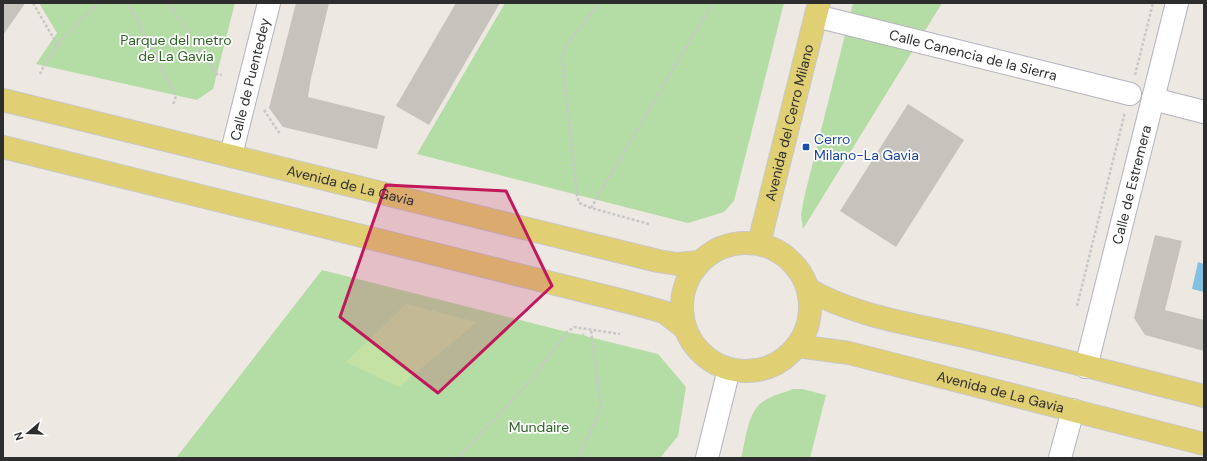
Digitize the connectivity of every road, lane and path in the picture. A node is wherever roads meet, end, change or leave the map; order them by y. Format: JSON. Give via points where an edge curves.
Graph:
{"nodes":[{"id":1,"x":32,"y":3,"type":"edge"},
{"id":2,"x":99,"y":3,"type":"edge"},
{"id":3,"x":128,"y":3,"type":"edge"},
{"id":4,"x":168,"y":3,"type":"edge"},
{"id":5,"x":269,"y":3,"type":"edge"},
{"id":6,"x":600,"y":3,"type":"edge"},
{"id":7,"x":712,"y":3,"type":"edge"},
{"id":8,"x":1153,"y":3,"type":"edge"},
{"id":9,"x":1176,"y":3,"type":"edge"},
{"id":10,"x":818,"y":10,"type":"edge"},
{"id":11,"x":58,"y":46,"type":"junction"},
{"id":12,"x":40,"y":74,"type":"dead end"},
{"id":13,"x":222,"y":75,"type":"dead end"},
{"id":14,"x":1130,"y":94,"type":"junction"},
{"id":15,"x":1153,"y":99,"type":"junction"},
{"id":16,"x":3,"y":100,"type":"edge"},
{"id":17,"x":173,"y":105,"type":"dead end"},
{"id":18,"x":264,"y":110,"type":"dead end"},
{"id":19,"x":1204,"y":112,"type":"edge"},
{"id":20,"x":280,"y":134,"type":"dead end"},
{"id":21,"x":3,"y":147,"type":"edge"},
{"id":22,"x":231,"y":155,"type":"junction"},
{"id":23,"x":591,"y":208,"type":"junction"},
{"id":24,"x":649,"y":224,"type":"dead end"},
{"id":25,"x":759,"y":243,"type":"junction"},
{"id":26,"x":700,"y":262,"type":"junction"},
{"id":27,"x":808,"y":289,"type":"junction"},
{"id":28,"x":1076,"y":306,"type":"dead end"},
{"id":29,"x":686,"y":328,"type":"junction"},
{"id":30,"x":591,"y":330,"type":"junction"},
{"id":31,"x":620,"y":334,"type":"dead end"},
{"id":32,"x":797,"y":346,"type":"junction"},
{"id":33,"x":1086,"y":367,"type":"junction"},
{"id":34,"x":729,"y":369,"type":"junction"},
{"id":35,"x":1204,"y":396,"type":"edge"},
{"id":36,"x":1073,"y":410,"type":"junction"},
{"id":37,"x":1204,"y":444,"type":"edge"},
{"id":38,"x":458,"y":458,"type":"edge"},
{"id":39,"x":578,"y":458,"type":"edge"},
{"id":40,"x":707,"y":458,"type":"edge"},
{"id":41,"x":1060,"y":458,"type":"edge"}],
"edges":[{"from":1,"to":11,"type":"path"},
{"from":2,"to":11,"type":"path"},
{"from":3,"to":17,"type":"path","via":[[174,91],[176,96]]},
{"from":4,"to":13,"type":"path","via":[[216,74]]},
{"from":5,"to":22,"type":"street","name":"Calle de Puentedey"},
{"from":6,"to":23,"type":"path","via":[[566,45],[562,58],[579,203]]},
{"from":7,"to":23,"type":"path"},
{"from":8,"to":14,"type":"path","name":"Calle de Estremera"},
{"from":9,"to":15,"type":"street","name":"Calle de Estremera"},
{"from":10,"to":14,"type":"street","name":"Calle Canencia de la Sierra"},
{"from":10,"to":25,"type":"main road","name":"Avenida del Cerro Milano"},
{"from":11,"to":12,"type":"path"},
{"from":14,"to":28,"type":"path","name":"Calle de Estremera"},
{"from":15,"to":19,"type":"street"},
{"from":15,"to":33,"type":"street","name":"Calle de Estremera"},
{"from":16,"to":22,"type":"main road","name":"Avenida de La Gavia"},
{"from":18,"to":20,"type":"path"},
{"from":21,"to":29,"type":"main road","via":[[628,302],[664,312]]},
{"from":22,"to":26,"type":"main road","name":"Avenida de La Gavia","via":[[658,261],[677,264]]},
{"from":23,"to":24,"type":"path"},
{"from":25,"to":26,"type":"main road","via":[[742,242],[727,245],[712,252]]},
{"from":25,"to":27,"type":"main road","via":[[780,252],[797,268]]},
{"from":26,"to":29,"type":"main road","via":[[687,282],[682,305]]},
{"from":27,"to":32,"type":"main road","via":[[810,309],[807,329]]},
{"from":27,"to":33,"type":"main road","via":[[826,300],[859,312]]},
{"from":29,"to":34,"type":"main road","via":[[695,345],[708,359]]},
{"from":30,"to":31,"type":"path"},
{"from":30,"to":38,"type":"path","via":[[574,327],[567,332],[530,381]]},
{"from":30,"to":39,"type":"path","via":[[601,409]]},
{"from":32,"to":34,"type":"main road","via":[[777,363],[752,371]]},
{"from":32,"to":36,"type":"main road","name":"Avenida de La Gavia","via":[[849,354]]},
{"from":33,"to":35,"type":"main road"},
{"from":34,"to":40,"type":"street"},
{"from":36,"to":37,"type":"main road","name":"Avenida de La Gavia"},
{"from":36,"to":41,"type":"street"}]}
